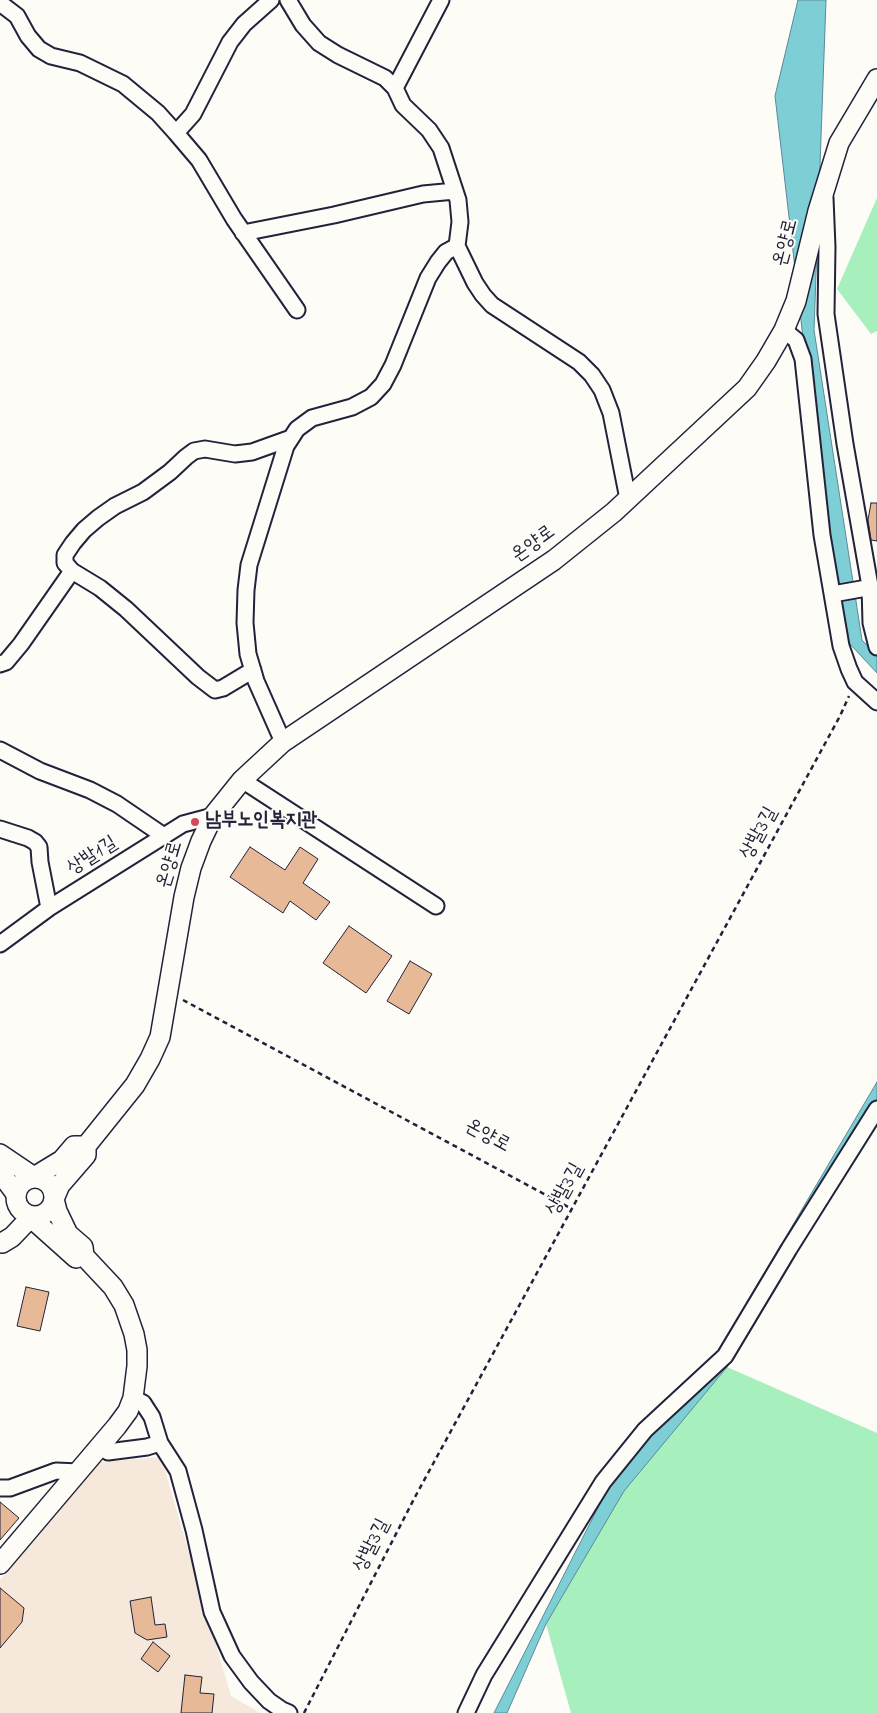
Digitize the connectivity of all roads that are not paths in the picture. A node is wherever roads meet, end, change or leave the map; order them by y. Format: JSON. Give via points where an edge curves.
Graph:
{"nodes":[{"id":1,"x":271,"y":0,"type":"edge"},
{"id":2,"x":288,"y":0,"type":"edge"},
{"id":3,"x":441,"y":0,"type":"edge"},
{"id":4,"x":0,"y":3,"type":"edge"},
{"id":5,"x":877,"y":79,"type":"edge"},
{"id":6,"x":395,"y":88,"type":"junction"},
{"id":7,"x":176,"y":134,"type":"junction"},
{"id":8,"x":455,"y":190,"type":"junction"},
{"id":9,"x":825,"y":190,"type":"junction"},
{"id":10,"x":243,"y":233,"type":"junction"},
{"id":11,"x":457,"y":246,"type":"junction"},
{"id":12,"x":297,"y":310,"type":"dead end"},
{"id":13,"x":784,"y":330,"type":"junction"},
{"id":14,"x":291,"y":438,"type":"junction"},
{"id":15,"x":628,"y":499,"type":"junction"},
{"id":16,"x":72,"y":571,"type":"junction"},
{"id":17,"x":866,"y":588,"type":"junction"},
{"id":18,"x":836,"y":593,"type":"junction"},
{"id":19,"x":877,"y":647,"type":"edge"},
{"id":20,"x":0,"y":664,"type":"edge"},
{"id":21,"x":253,"y":670,"type":"junction"},
{"id":22,"x":877,"y":702,"type":"edge"},
{"id":23,"x":283,"y":742,"type":"junction"},
{"id":24,"x":0,"y":750,"type":"edge"},
{"id":25,"x":242,"y":780,"type":"junction"},
{"id":26,"x":213,"y":816,"type":"junction"},
{"id":27,"x":0,"y":829,"type":"edge"},
{"id":28,"x":164,"y":836,"type":"junction"},
{"id":29,"x":436,"y":906,"type":"dead end"},
{"id":30,"x":49,"y":908,"type":"junction"},
{"id":31,"x":0,"y":944,"type":"edge"},
{"id":32,"x":877,"y":1109,"type":"edge"},
{"id":33,"x":86,"y":1146,"type":"junction"},
{"id":34,"x":0,"y":1154,"type":"edge"},
{"id":35,"x":0,"y":1172,"type":"edge"},
{"id":36,"x":34,"y":1177,"type":"junction"},
{"id":37,"x":16,"y":1197,"type":"junction"},
{"id":38,"x":54,"y":1199,"type":"junction"},
{"id":39,"x":32,"y":1216,"type":"junction"},
{"id":40,"x":52,"y":1237,"type":"junction"},
{"id":41,"x":1,"y":1244,"type":"edge"},
{"id":42,"x":84,"y":1256,"type":"junction"},
{"id":43,"x":133,"y":1398,"type":"junction"},
{"id":44,"x":160,"y":1443,"type":"junction"},
{"id":45,"x":101,"y":1446,"type":"junction"},
{"id":46,"x":79,"y":1472,"type":"junction"},
{"id":47,"x":0,"y":1488,"type":"edge"},
{"id":48,"x":0,"y":1564,"type":"edge"},
{"id":49,"x":289,"y":1713,"type":"edge"},
{"id":50,"x":466,"y":1713,"type":"edge"}],
"edges":[{"from":1,"to":7,"type":"street","via":[[244,24],[230,42],[193,114]]},
{"from":2,"to":6,"type":"street","via":[[319,43],[385,78]]},
{"from":3,"to":6,"type":"street"},
{"from":4,"to":7,"type":"street","via":[[17,16],[39,49],[51,56],[80,63],[124,84],[158,113]]},
{"from":5,"to":9,"type":"main road","name":"온양로","via":[[840,143]]},
{"from":6,"to":8,"type":"street","via":[[403,105],[429,130],[441,148]]},
{"from":7,"to":10,"type":"street","via":[[199,160]]},
{"from":8,"to":10,"type":"street"},
{"from":8,"to":11,"type":"street","via":[[460,222]]},
{"from":9,"to":13,"type":"main road","name":"온양로","via":[[796,301]]},
{"from":9,"to":17,"type":"street","via":[[826,314]]},
{"from":10,"to":12,"type":"street"},
{"from":11,"to":14,"type":"street","via":[[446,252],[428,278],[384,384],[371,397],[352,407],[312,418]]},
{"from":11,"to":15,"type":"street","via":[[482,295],[492,305],[579,362],[592,375],[611,413]]},
{"from":13,"to":15,"type":"main road","name":"온양로","via":[[747,388]]},
{"from":13,"to":18,"type":"street","via":[[796,340],[803,359],[822,535]]},
{"from":14,"to":16,"type":"street","via":[[252,452],[194,451],[156,482],[115,506],[84,530],[65,555],[65,563]]},
{"from":14,"to":21,"type":"street","via":[[249,565],[245,623]]},
{"from":15,"to":23,"type":"main road","name":"온양로","via":[[554,560]]},
{"from":16,"to":20,"type":"street","via":[[21,644],[6,662]]},
{"from":16,"to":21,"type":"street","via":[[126,608],[215,690]]},
{"from":17,"to":18,"type":"street"},
{"from":17,"to":19,"type":"street"},
{"from":18,"to":22,"type":"street","via":[[841,646],[849,669],[856,682]]},
{"from":21,"to":23,"type":"street"},
{"from":23,"to":25,"type":"main road","name":"온양로"},
{"from":24,"to":28,"type":"street","via":[[117,804]]},
{"from":25,"to":26,"type":"main road","name":"온양로"},
{"from":25,"to":29,"type":"street"},
{"from":26,"to":28,"type":"street","name":"상발1길","via":[[183,824]]},
{"from":26,"to":33,"type":"main road","name":"온양로","via":[[201,840],[184,897],[160,1037],[135,1084]]},
{"from":27,"to":30,"type":"street","via":[[28,838],[39,847]]},
{"from":28,"to":30,"type":"street","name":"상발1길"},
{"from":30,"to":31,"type":"street","name":"상발1길"},
{"from":32,"to":50,"type":"street","via":[[725,1356],[645,1430],[603,1482],[484,1675]]},
{"from":33,"to":36,"type":"main road","via":[[74,1146],[62,1160]]},
{"from":33,"to":38,"type":"main road","via":[[86,1155],[60,1185]]},
{"from":34,"to":36,"type":"main road"},
{"from":35,"to":37,"type":"main road"},
{"from":36,"to":37,"type":"main road","via":[[22,1182]]},
{"from":36,"to":38,"type":"main road","via":[[51,1186]]},
{"from":37,"to":39,"type":"main road","via":[[22,1211]]},
{"from":37,"to":41,"type":"main road","via":[[15,1211]]},
{"from":38,"to":39,"type":"main road","via":[[44,1214]]},
{"from":38,"to":42,"type":"main road","via":[[62,1224],[83,1247]]},
{"from":39,"to":40,"type":"main road"},
{"from":39,"to":41,"type":"main road"},
{"from":40,"to":41,"type":"main road","via":[[38,1235]]},
{"from":40,"to":42,"type":"main road","via":[[76,1258]]},
{"from":42,"to":43,"type":"main road","via":[[113,1287],[130,1320],[137,1350]]},
{"from":43,"to":44,"type":"street","via":[[143,1403],[152,1417]]},
{"from":43,"to":45,"type":"main road","via":[[128,1411]]},
{"from":44,"to":45,"type":"street","via":[[108,1452]]},
{"from":44,"to":49,"type":"street","via":[[178,1471],[212,1612],[232,1656],[269,1701]]},
{"from":45,"to":46,"type":"main road"},
{"from":46,"to":47,"type":"street","via":[[56,1471],[10,1488]]},
{"from":46,"to":48,"type":"main road"}]}
